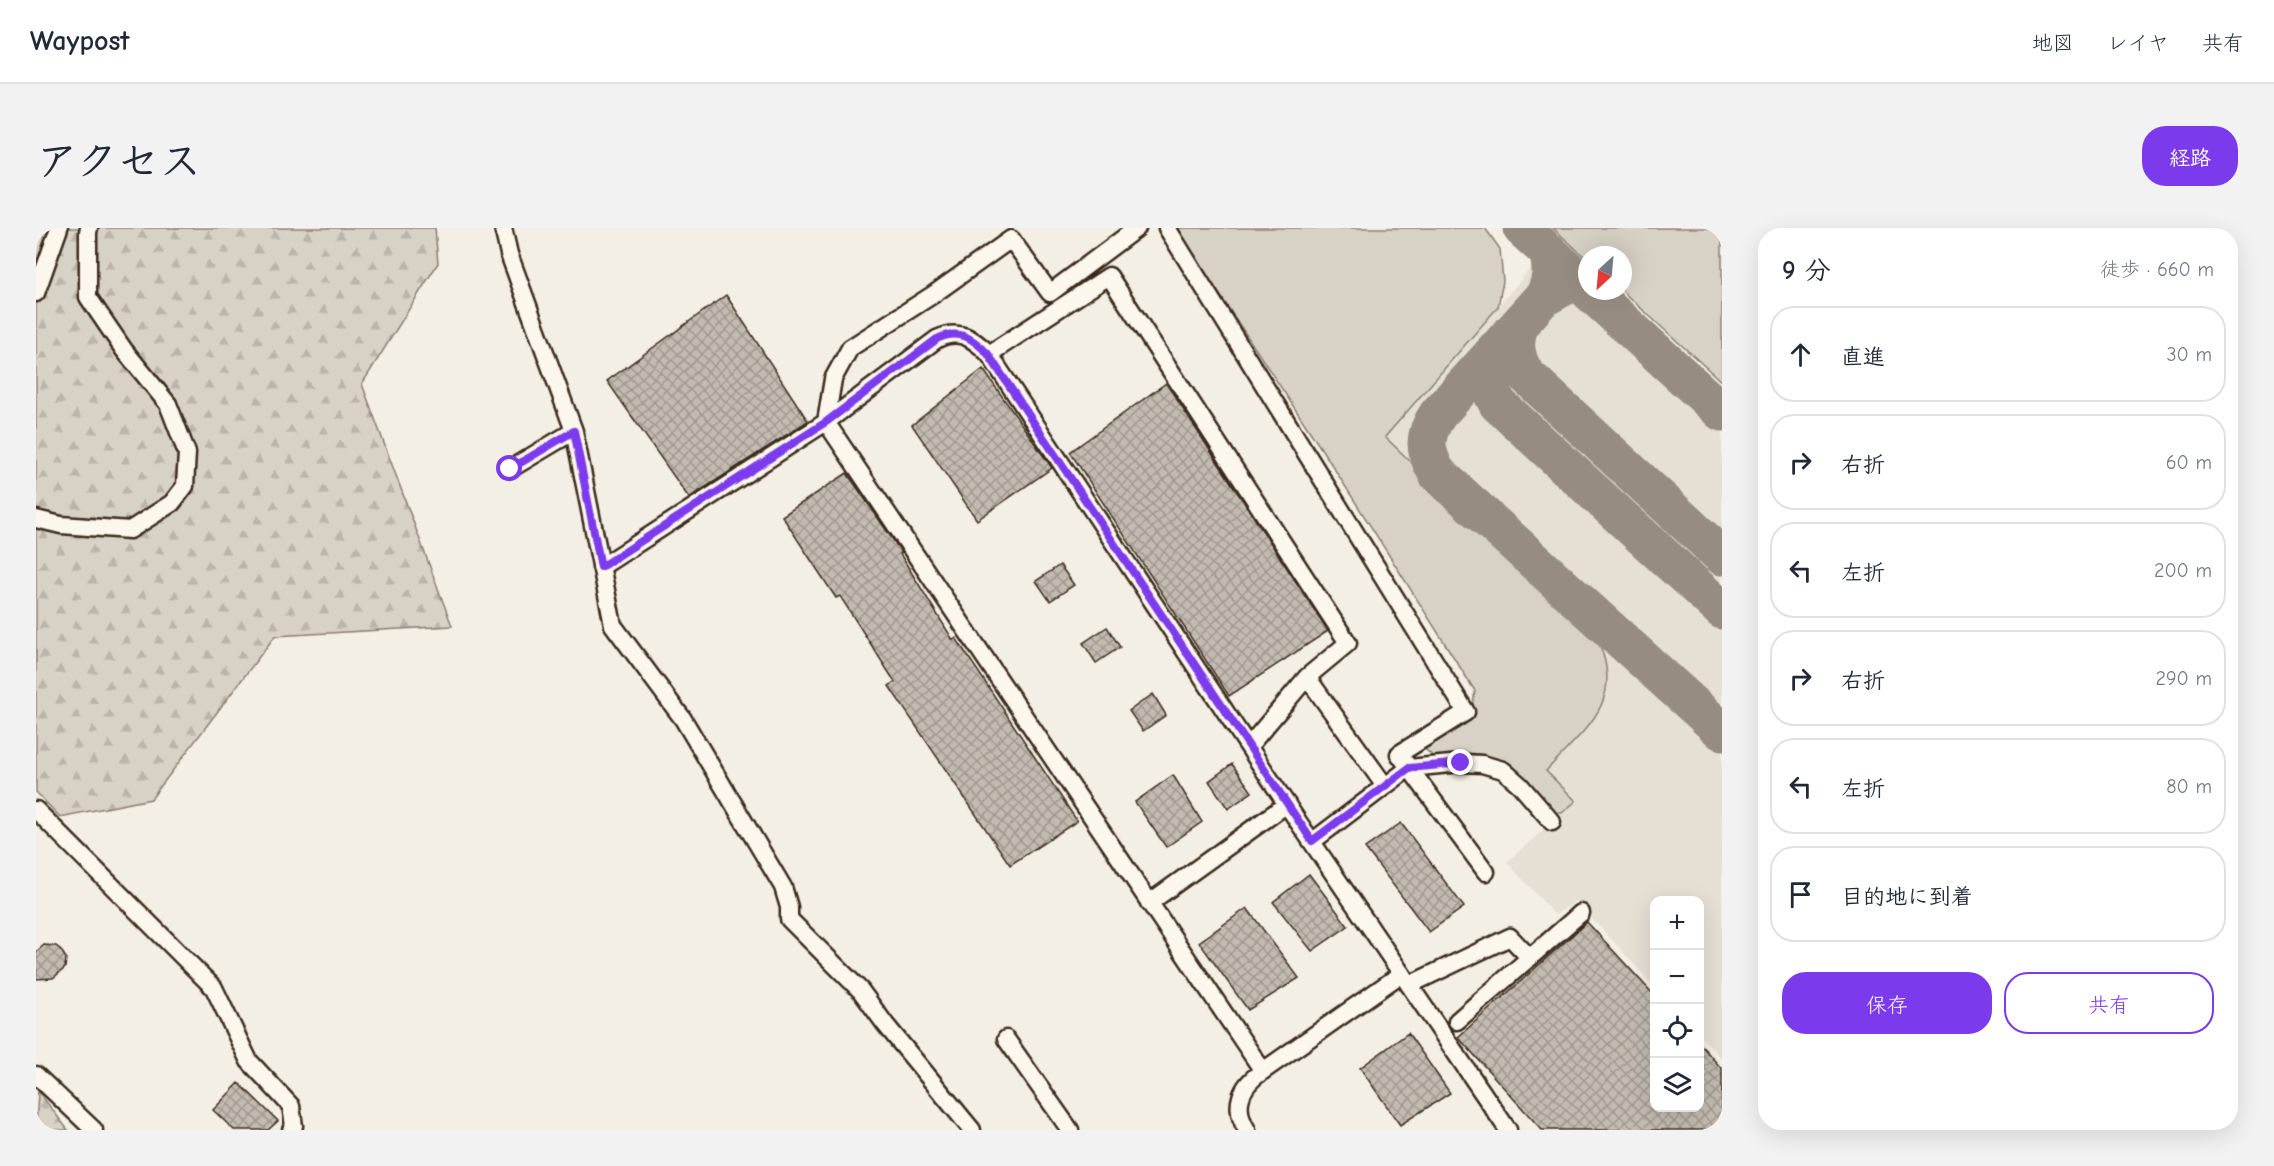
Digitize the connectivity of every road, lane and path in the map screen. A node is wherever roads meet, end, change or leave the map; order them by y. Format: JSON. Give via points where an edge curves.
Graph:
{"nodes":[{"id":1,"x":59,"y":228,"type":"edge"},
{"id":2,"x":90,"y":228,"type":"edge"},
{"id":3,"x":503,"y":228,"type":"edge"},
{"id":4,"x":1137,"y":228,"type":"edge"},
{"id":5,"x":1167,"y":228,"type":"edge"},
{"id":6,"x":1008,"y":233,"type":"edge"},
{"id":7,"x":36,"y":294,"type":"edge"},
{"id":8,"x":988,"y":354,"type":"junction"},
{"id":9,"x":826,"y":422,"type":"junction"},
{"id":10,"x":574,"y":431,"type":"junction"},
{"id":11,"x":510,"y":469,"type":"dead end"},
{"id":12,"x":36,"y":519,"type":"edge"},
{"id":13,"x":601,"y":567,"type":"junction"},
{"id":14,"x":1307,"y":677,"type":"junction"},
{"id":15,"x":1249,"y":746,"type":"junction"},
{"id":16,"x":1409,"y":768,"type":"junction"},
{"id":17,"x":1385,"y":786,"type":"junction"},
{"id":18,"x":1287,"y":804,"type":"junction"},
{"id":19,"x":36,"y":810,"type":"edge"},
{"id":20,"x":1552,"y":822,"type":"dead end"},
{"id":21,"x":1312,"y":841,"type":"junction"},
{"id":22,"x":1486,"y":872,"type":"dead end"},
{"id":23,"x":1149,"y":903,"type":"junction"},
{"id":24,"x":1581,"y":913,"type":"dead end"},
{"id":25,"x":1530,"y":958,"type":"junction"},
{"id":26,"x":1405,"y":980,"type":"junction"},
{"id":27,"x":1457,"y":1021,"type":"dead end"},
{"id":28,"x":1006,"y":1039,"type":"dead end"},
{"id":29,"x":1263,"y":1071,"type":"junction"},
{"id":30,"x":36,"y":1075,"type":"edge"},
{"id":31,"x":1503,"y":1128,"type":"edge"},
{"id":32,"x":94,"y":1130,"type":"edge"},
{"id":33,"x":291,"y":1130,"type":"edge"},
{"id":34,"x":972,"y":1130,"type":"edge"},
{"id":35,"x":1070,"y":1130,"type":"edge"},
{"id":36,"x":1247,"y":1130,"type":"edge"}],
"edges":[{"from":1,"to":7,"type":"street"},
{"from":2,"to":12,"type":"street","via":[[88,297],[168,404],[187,453],[185,486],[172,503],[130,530],[61,525]]},
{"from":3,"to":10,"type":"street"},
{"from":4,"to":6,"type":"street","via":[[1050,293]]},
{"from":5,"to":16,"type":"street","via":[[1466,712],[1399,754]]},
{"from":6,"to":9,"type":"street","via":[[934,294],[850,348],[833,379]]},
{"from":8,"to":9,"type":"street","via":[[972,340],[948,333]]},
{"from":8,"to":14,"type":"street","via":[[1109,276],[1348,643]]},
{"from":8,"to":15,"type":"street"},
{"from":9,"to":13,"type":"street"},
{"from":9,"to":23,"type":"street"},
{"from":10,"to":11,"type":"street"},
{"from":10,"to":13,"type":"street"},
{"from":13,"to":34,"type":"street","via":[[613,625],[682,719],[783,887],[789,919],[861,991]]},
{"from":14,"to":15,"type":"street"},
{"from":14,"to":17,"type":"street"},
{"from":15,"to":18,"type":"street"},
{"from":16,"to":17,"type":"street"},
{"from":16,"to":20,"type":"street","via":[[1461,763],[1503,770]]},
{"from":16,"to":22,"type":"street"},
{"from":17,"to":21,"type":"street"},
{"from":18,"to":21,"type":"street"},
{"from":18,"to":23,"type":"street"},
{"from":19,"to":33,"type":"street","via":[[214,988],[249,1061],[291,1106]]},
{"from":21,"to":26,"type":"street"},
{"from":23,"to":29,"type":"street"},
{"from":24,"to":25,"type":"street"},
{"from":25,"to":26,"type":"street","via":[[1510,937]]},
{"from":25,"to":27,"type":"street"},
{"from":26,"to":29,"type":"street"},
{"from":26,"to":31,"type":"street"},
{"from":28,"to":35,"type":"street"},
{"from":29,"to":36,"type":"street","via":[[1242,1092],[1242,1123]]},
{"from":30,"to":32,"type":"street"}]}
